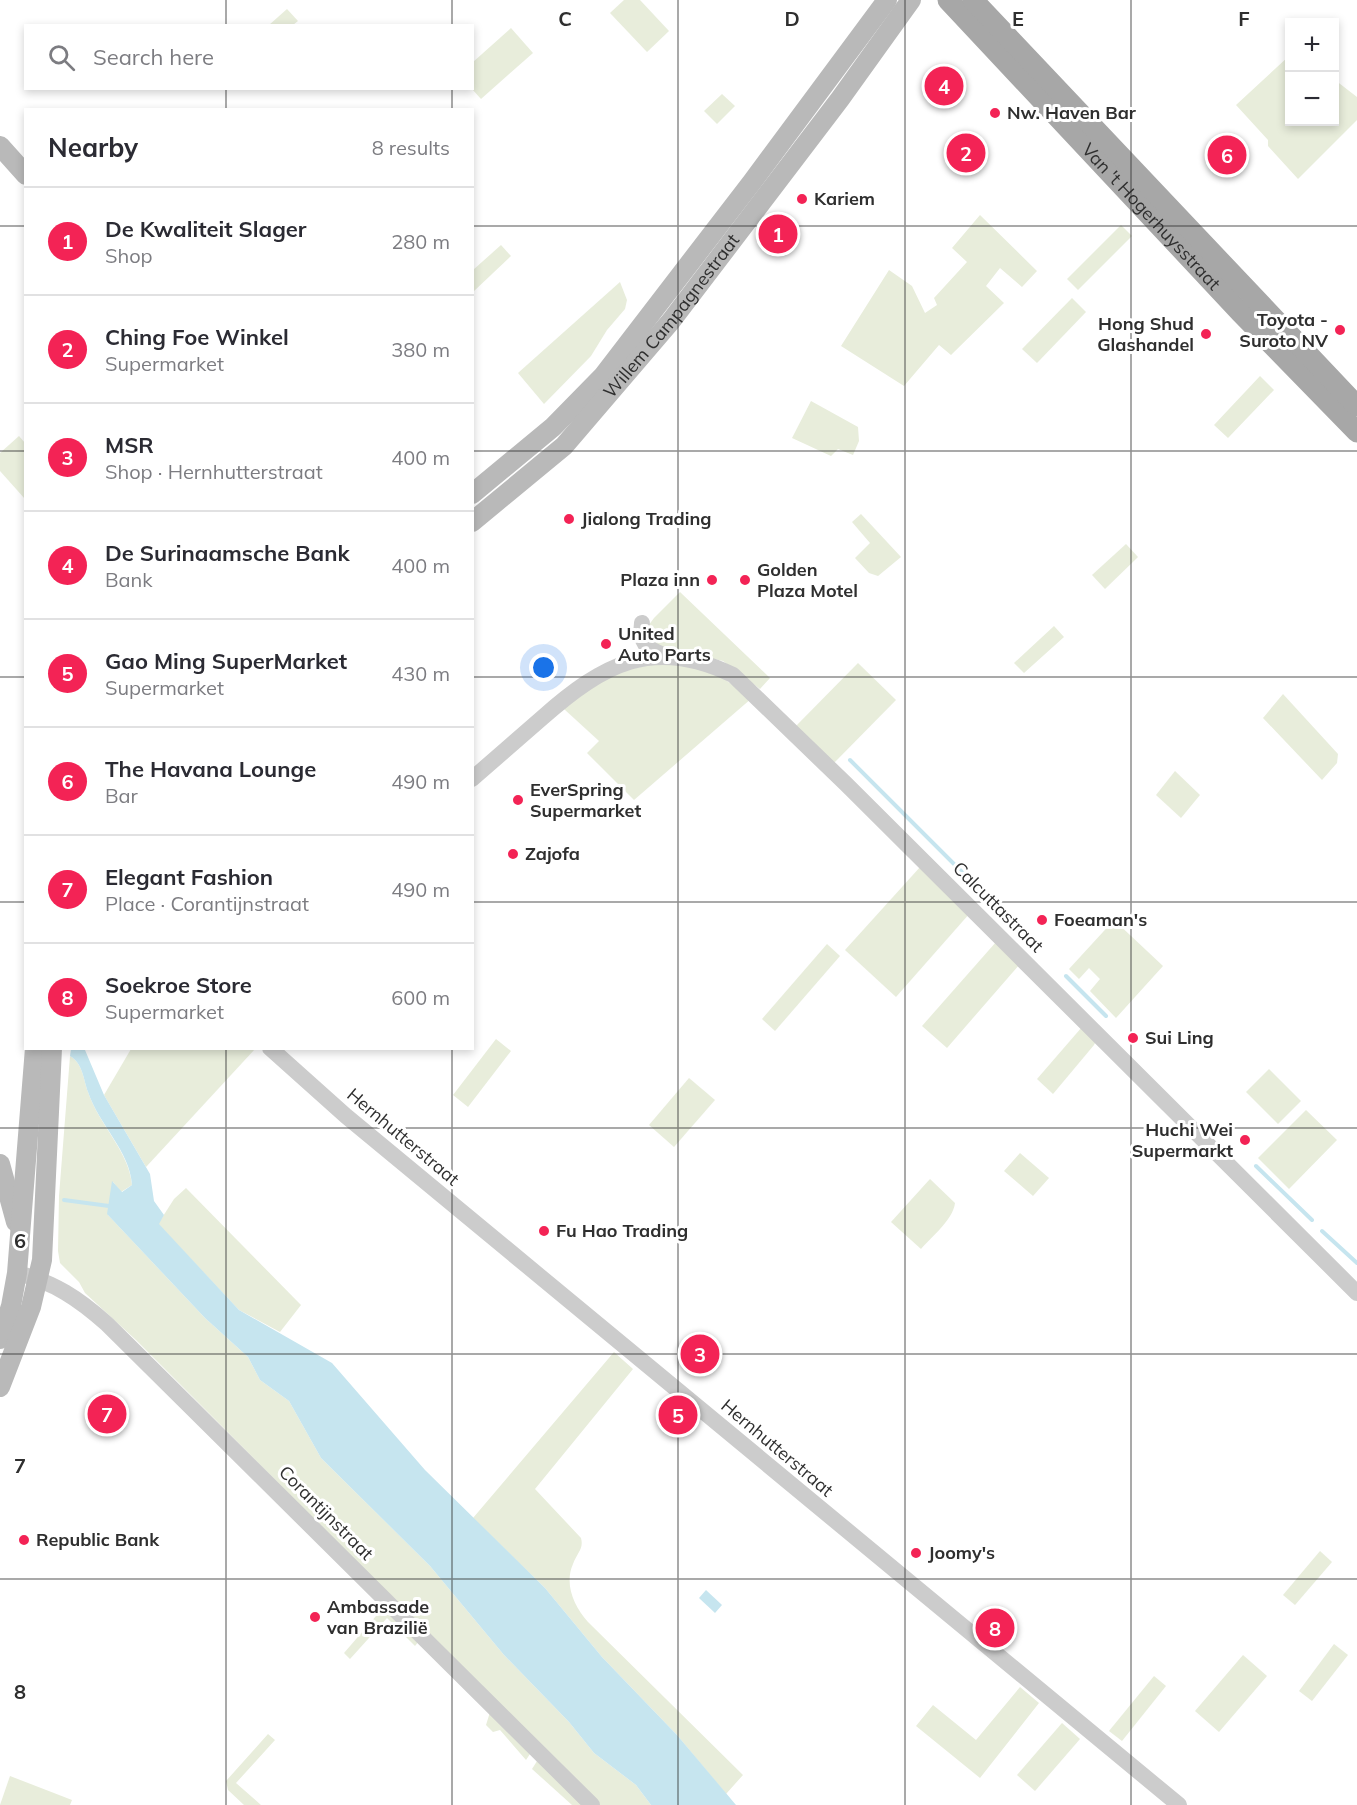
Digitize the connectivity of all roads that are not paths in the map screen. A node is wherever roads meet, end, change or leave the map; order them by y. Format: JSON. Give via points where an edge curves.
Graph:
{"nodes":[{"id":1,"x":886,"y":0,"type":"edge"},
{"id":2,"x":911,"y":0,"type":"edge"},
{"id":3,"x":948,"y":0,"type":"edge"},
{"id":4,"x":973,"y":0,"type":"edge"},
{"id":5,"x":823,"y":86,"type":"junction"},
{"id":6,"x":840,"y":99,"type":"junction"},
{"id":7,"x":0,"y":146,"type":"edge"},
{"id":8,"x":24,"y":173,"type":"edge"},
{"id":9,"x":1357,"y":406,"type":"edge"},
{"id":10,"x":1357,"y":432,"type":"edge"},
{"id":11,"x":474,"y":492,"type":"edge"},
{"id":12,"x":474,"y":520,"type":"edge"},
{"id":13,"x":642,"y":624,"type":"dead end"},
{"id":14,"x":666,"y":656,"type":"junction"},
{"id":15,"x":474,"y":777,"type":"edge"},
{"id":16,"x":35,"y":1050,"type":"edge"},
{"id":17,"x":52,"y":1050,"type":"edge"},
{"id":18,"x":272,"y":1050,"type":"edge"},
{"id":19,"x":0,"y":1164,"type":"edge"},
{"id":20,"x":20,"y":1239,"type":"junction"},
{"id":21,"x":40,"y":1269,"type":"junction"},
{"id":22,"x":17,"y":1273,"type":"junction"},
{"id":23,"x":66,"y":1290,"type":"junction"},
{"id":24,"x":1357,"y":1293,"type":"edge"},
{"id":25,"x":34,"y":1298,"type":"junction"},
{"id":26,"x":0,"y":1339,"type":"edge"},
{"id":27,"x":0,"y":1387,"type":"edge"},
{"id":28,"x":592,"y":1805,"type":"edge"},
{"id":29,"x":1179,"y":1805,"type":"edge"}],
"edges":[{"from":1,"to":5,"type":"main road","name":"Willem Campagnestraat"},
{"from":2,"to":6,"type":"main road","name":"Willem Campagnestraat"},
{"from":3,"to":10,"type":"main road","name":"Van 't Hogerhuysstraat"},
{"from":4,"to":9,"type":"main road","name":"Van 't Hogerhuysstraat"},
{"from":5,"to":6,"type":"main road"},
{"from":5,"to":11,"type":"main road","name":"Willem Campagnestraat","via":[[603,376],[553,426]]},
{"from":6,"to":12,"type":"main road","name":"Willem Campagnestraat","via":[[671,321],[564,446]]},
{"from":7,"to":8,"type":"main road"},
{"from":13,"to":14,"type":"street","via":[[640,639],[645,647]]},
{"from":14,"to":15,"type":"street","name":"Calcuttastraat","via":[[628,661],[601,672],[570,693]]},
{"from":14,"to":24,"type":"street","name":"Calcuttastraat","via":[[712,665],[733,675],[756,696]]},
{"from":16,"to":20,"type":"main road"},
{"from":17,"to":21,"type":"main road"},
{"from":18,"to":29,"type":"street","name":"Hernhutterstraat","via":[[346,1116]]},
{"from":19,"to":20,"type":"main road"},
{"from":20,"to":22,"type":"main road"},
{"from":21,"to":22,"type":"street"},
{"from":21,"to":23,"type":"street","name":"Corantijnstraat"},
{"from":21,"to":25,"type":"main road"},
{"from":22,"to":26,"type":"main road"},
{"from":23,"to":25,"type":"street"},
{"from":23,"to":28,"type":"street","name":"Corantijnstraat","via":[[107,1324]]},
{"from":25,"to":27,"type":"main road"}]}
